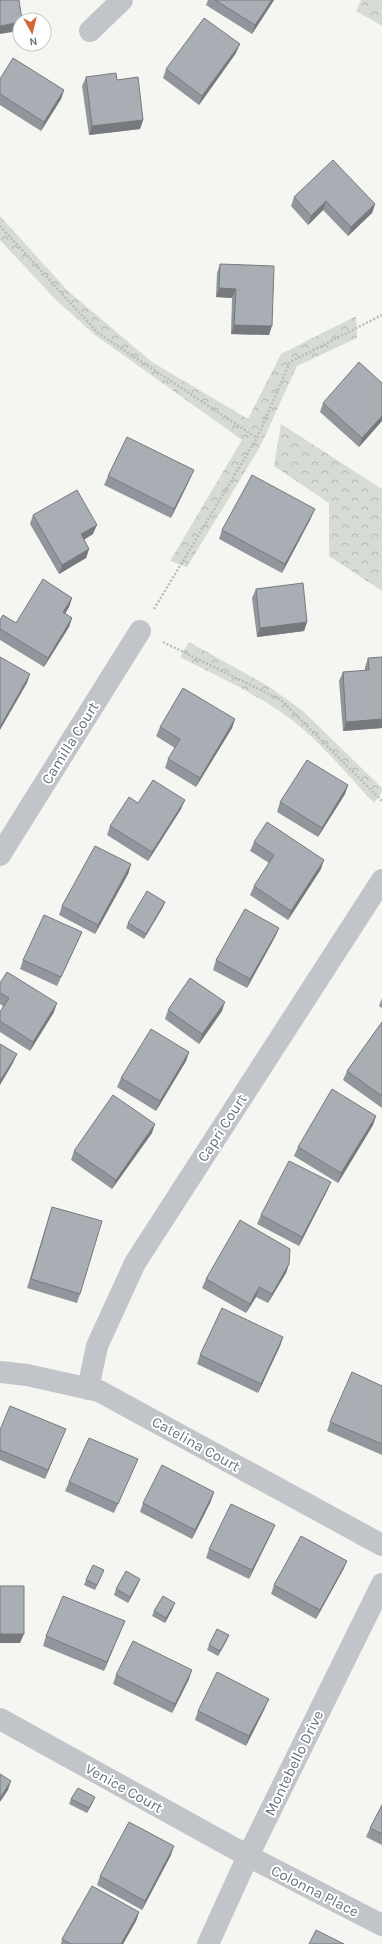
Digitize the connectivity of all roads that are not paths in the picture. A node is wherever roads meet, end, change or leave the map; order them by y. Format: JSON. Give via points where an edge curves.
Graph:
{"nodes":[{"id":1,"x":122,"y":0,"type":"edge"},
{"id":2,"x":90,"y":31,"type":"dead end"},
{"id":3,"x":140,"y":631,"type":"road end"},
{"id":4,"x":0,"y":855,"type":"edge"},
{"id":5,"x":382,"y":880,"type":"edge"},
{"id":6,"x":0,"y":1372,"type":"edge"},
{"id":7,"x":88,"y":1389,"type":"junction"},
{"id":8,"x":382,"y":1545,"type":"edge"},
{"id":9,"x":382,"y":1584,"type":"edge"},
{"id":10,"x":0,"y":1719,"type":"edge"},
{"id":11,"x":248,"y":1856,"type":"junction"},
{"id":12,"x":382,"y":1925,"type":"edge"},
{"id":13,"x":208,"y":1944,"type":"edge"}],
"edges":[{"from":1,"to":2,"type":"street"},
{"from":3,"to":4,"type":"street","name":"Camilla Court"},
{"from":5,"to":7,"type":"street","name":"Capri Court","via":[[135,1264],[97,1346]]},
{"from":6,"to":7,"type":"street","name":"Catelina Court","via":[[27,1375]]},
{"from":7,"to":8,"type":"street","name":"Catelina Court","via":[[99,1391]]},
{"from":9,"to":11,"type":"street","name":"Montebello Drive"},
{"from":10,"to":11,"type":"street","name":"Venice Court"},
{"from":11,"to":12,"type":"street","name":"Colonna Place"},
{"from":11,"to":13,"type":"street","name":"Montebello Drive"}]}
